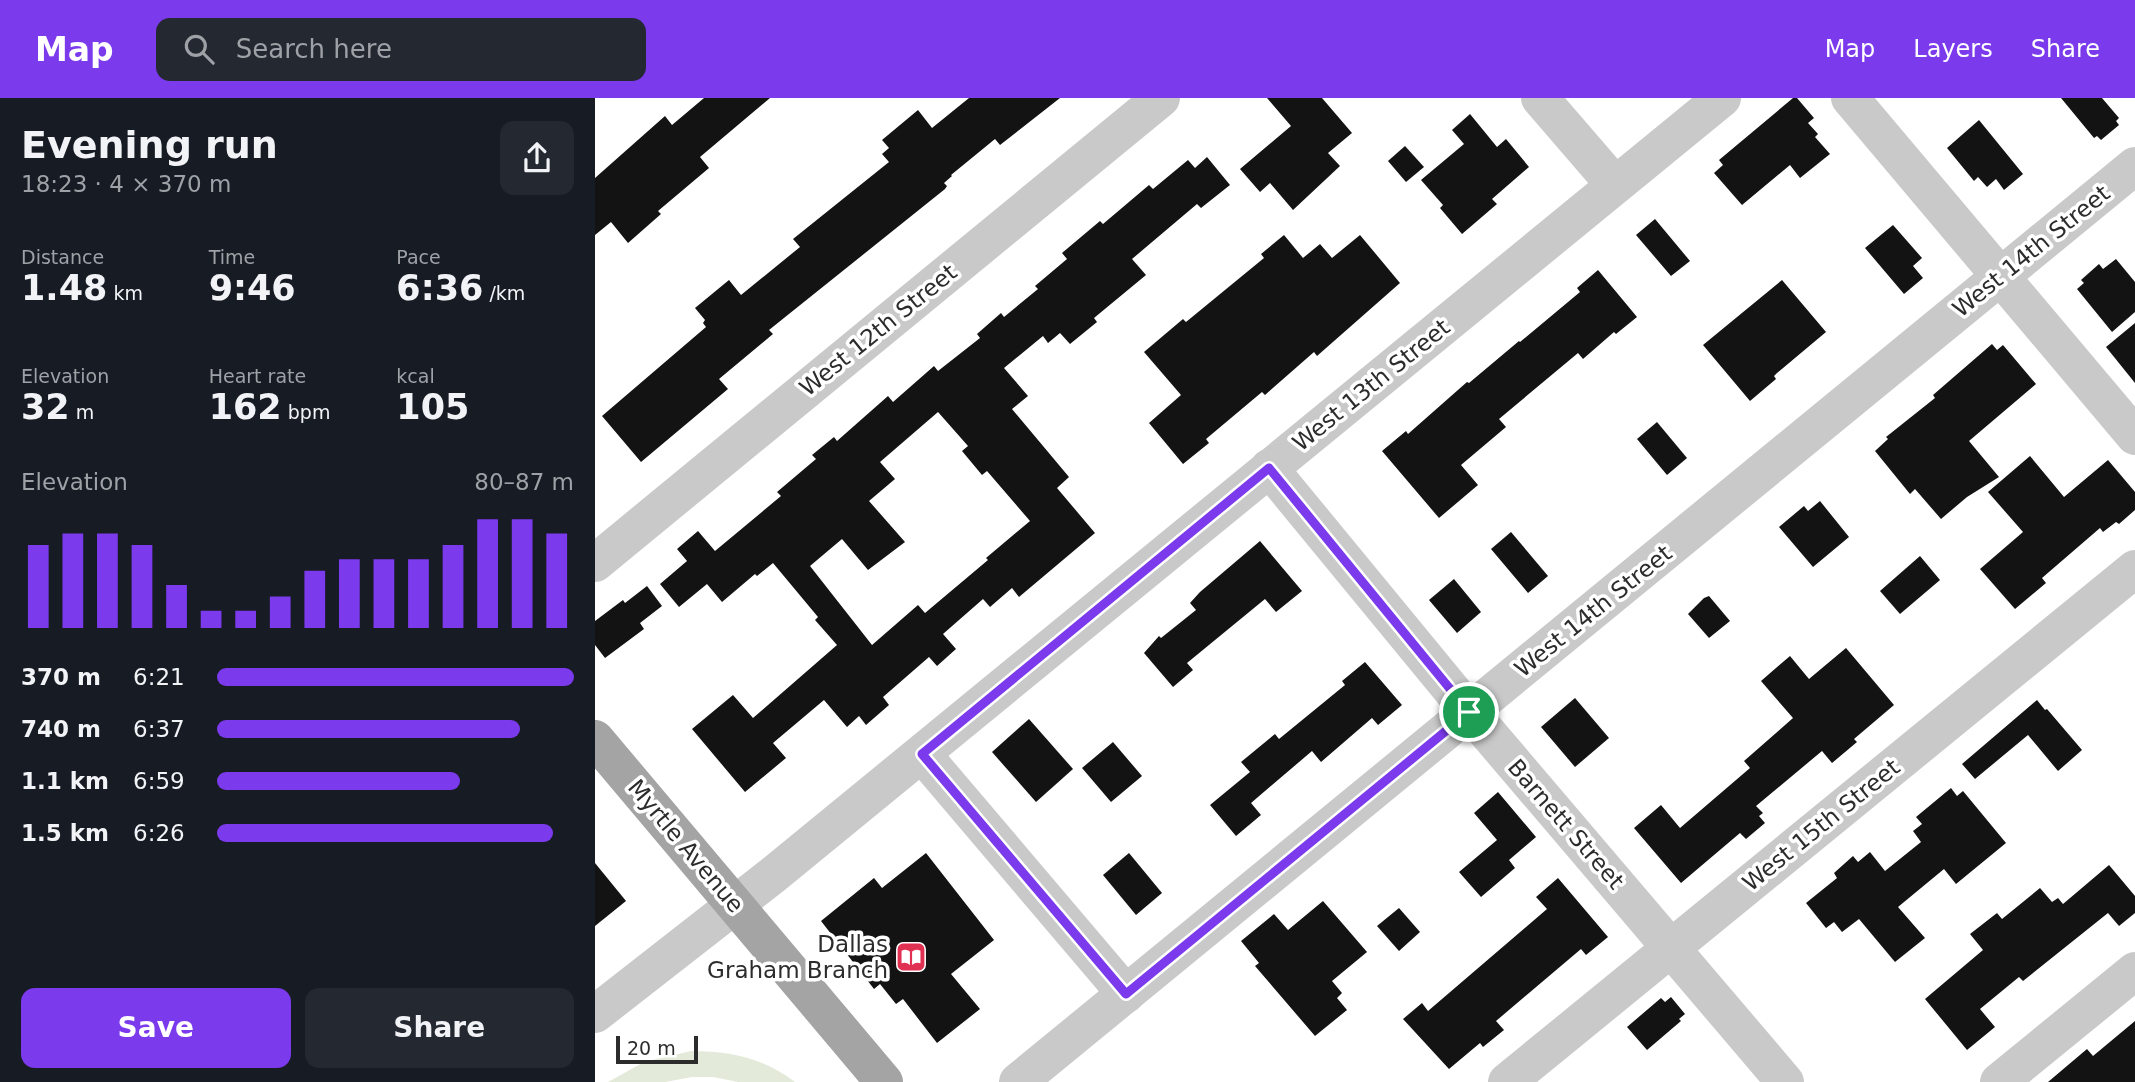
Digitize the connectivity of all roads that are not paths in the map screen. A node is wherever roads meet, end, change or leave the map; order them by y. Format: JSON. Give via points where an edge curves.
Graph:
{"nodes":[{"id":1,"x":1161,"y":98,"type":"edge"},
{"id":2,"x":1540,"y":98,"type":"edge"},
{"id":3,"x":1722,"y":98,"type":"edge"},
{"id":4,"x":1850,"y":98,"type":"edge"},
{"id":5,"x":2135,"y":166,"type":"edge"},
{"id":6,"x":1615,"y":185,"type":"junction"},
{"id":7,"x":2001,"y":276,"type":"junction"},
{"id":8,"x":2135,"y":436,"type":"edge"},
{"id":9,"x":1269,"y":468,"type":"junction"},
{"id":10,"x":595,"y":563,"type":"edge"},
{"id":11,"x":2135,"y":569,"type":"edge"},
{"id":12,"x":1469,"y":712,"type":"junction"},
{"id":13,"x":595,"y":739,"type":"edge"},
{"id":14,"x":922,"y":754,"type":"junction"},
{"id":15,"x":735,"y":904,"type":"junction"},
{"id":16,"x":1671,"y":947,"type":"junction"},
{"id":17,"x":2135,"y":971,"type":"edge"},
{"id":18,"x":1126,"y":994,"type":"junction"},
{"id":19,"x":595,"y":1014,"type":"edge"},
{"id":20,"x":884,"y":1082,"type":"edge"},
{"id":21,"x":1018,"y":1082,"type":"edge"},
{"id":22,"x":1507,"y":1082,"type":"edge"},
{"id":23,"x":1785,"y":1082,"type":"edge"},
{"id":24,"x":1999,"y":1082,"type":"edge"}],
"edges":[{"from":1,"to":10,"type":"street","name":"West 12th Street"},
{"from":2,"to":6,"type":"street"},
{"from":3,"to":6,"type":"street","name":"West 13th Street"},
{"from":4,"to":7,"type":"street"},
{"from":5,"to":7,"type":"street","name":"West 14th Street"},
{"from":6,"to":9,"type":"street","name":"West 13th Street"},
{"from":7,"to":8,"type":"street"},
{"from":7,"to":12,"type":"street","name":"West 14th Street"},
{"from":9,"to":12,"type":"street","name":"Barnett Street"},
{"from":9,"to":14,"type":"street","name":"West 13th Street"},
{"from":11,"to":16,"type":"street","name":"West 15th Street"},
{"from":12,"to":16,"type":"street","name":"Barnett Street"},
{"from":12,"to":18,"type":"street","name":"West 14th Street"},
{"from":13,"to":15,"type":"main road","name":"Myrtle Avenue"},
{"from":14,"to":15,"type":"street","name":"West 13th Street"},
{"from":14,"to":18,"type":"street"},
{"from":15,"to":19,"type":"street","name":"West 13th Street"},
{"from":15,"to":20,"type":"main road","name":"Myrtle Avenue"},
{"from":16,"to":22,"type":"street","name":"West 15th Street"},
{"from":16,"to":23,"type":"street","name":"Barnett Street"},
{"from":17,"to":24,"type":"street"},
{"from":18,"to":21,"type":"street","name":"West 14th Street"}]}
